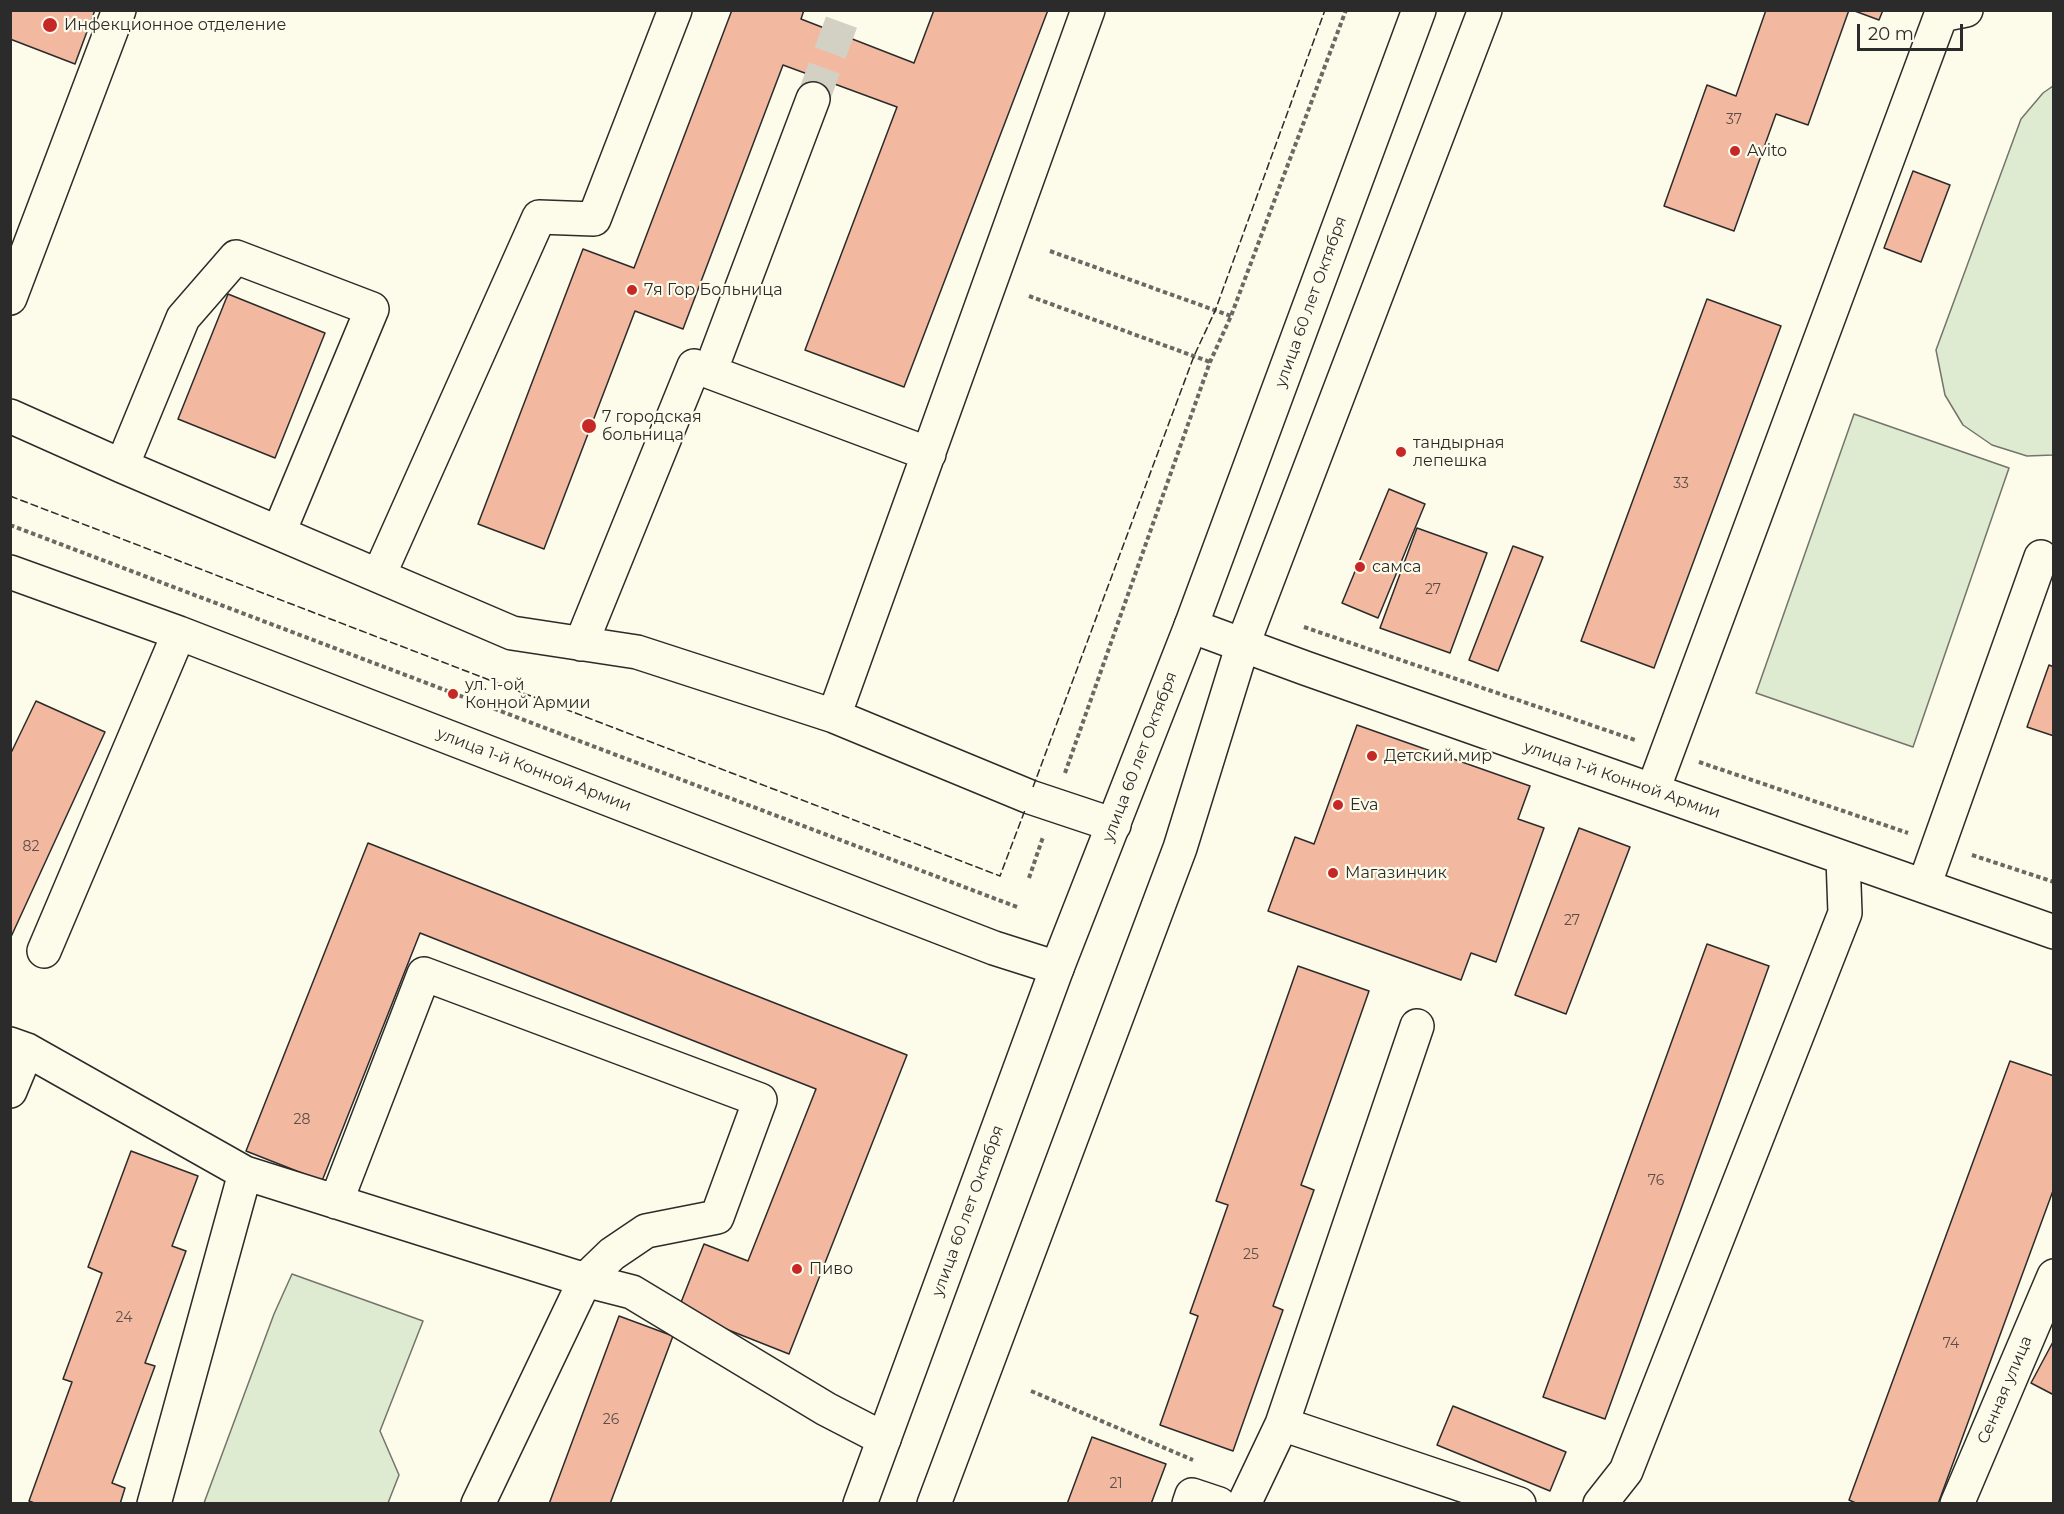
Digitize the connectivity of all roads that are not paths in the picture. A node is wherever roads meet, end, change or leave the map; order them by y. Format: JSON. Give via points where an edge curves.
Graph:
{"nodes":[{"id":1,"x":118,"y":10,"type":"edge"},
{"id":2,"x":675,"y":10,"type":"edge"},
{"id":3,"x":1088,"y":10,"type":"edge"},
{"id":4,"x":1419,"y":10,"type":"edge"},
{"id":5,"x":1966,"y":10,"type":"edge"},
{"id":6,"x":1486,"y":12,"type":"edge"},
{"id":7,"x":813,"y":99,"type":"tunnel mouth"},
{"id":8,"x":10,"y":298,"type":"edge"},
{"id":9,"x":710,"y":372,"type":"junction"},
{"id":10,"x":10,"y":416,"type":"edge"},
{"id":11,"x":929,"y":454,"type":"junction"},
{"id":12,"x":122,"y":466,"type":"junction"},
{"id":13,"x":279,"y":532,"type":"junction"},
{"id":14,"x":2041,"y":557,"type":"dead end"},
{"id":15,"x":10,"y":572,"type":"edge"},
{"id":16,"x":379,"y":575,"type":"junction"},
{"id":17,"x":1191,"y":626,"type":"junction"},
{"id":18,"x":179,"y":633,"type":"junction"},
{"id":19,"x":581,"y":644,"type":"junction"},
{"id":20,"x":1243,"y":644,"type":"junction"},
{"id":21,"x":834,"y":716,"type":"junction"},
{"id":22,"x":1653,"y":790,"type":"junction"},
{"id":23,"x":1114,"y":825,"type":"junction"},
{"id":24,"x":1843,"y":858,"type":"junction"},
{"id":25,"x":1924,"y":886,"type":"junction"},
{"id":26,"x":2054,"y":932,"type":"edge"},
{"id":27,"x":44,"y":951,"type":"dead end"},
{"id":28,"x":1057,"y":968,"type":"junction"},
{"id":29,"x":1417,"y":1026,"type":"dead end"},
{"id":30,"x":19,"y":1047,"type":"edge"},
{"id":31,"x":10,"y":1091,"type":"edge"},
{"id":32,"x":245,"y":1173,"type":"junction"},
{"id":33,"x":336,"y":1202,"type":"junction"},
{"id":34,"x":2054,"y":1276,"type":"edge"},
{"id":35,"x":585,"y":1280,"type":"junction"},
{"id":36,"x":1281,"y":1424,"type":"junction"},
{"id":37,"x":884,"y":1439,"type":"junction"},
{"id":38,"x":154,"y":1503,"type":"edge"},
{"id":39,"x":478,"y":1503,"type":"edge"},
{"id":40,"x":860,"y":1503,"type":"edge"},
{"id":41,"x":934,"y":1503,"type":"edge"},
{"id":42,"x":1189,"y":1503,"type":"edge"},
{"id":43,"x":1219,"y":1503,"type":"edge"},
{"id":44,"x":1244,"y":1503,"type":"edge"},
{"id":45,"x":1519,"y":1503,"type":"edge"},
{"id":46,"x":1600,"y":1503,"type":"edge"},
{"id":47,"x":1957,"y":1503,"type":"edge"}],
"edges":[{"from":1,"to":8,"type":"main road"},
{"from":2,"to":16,"type":"main road","via":[[594,219],[539,217]]},
{"from":3,"to":11,"type":"main road"},
{"from":4,"to":17,"type":"main road","name":"улица 60 лет Октября"},
{"from":5,"to":22,"type":"main road","via":[[1941,15]]},
{"from":6,"to":20,"type":"main road"},
{"from":7,"to":9,"type":"main road"},
{"from":9,"to":11,"type":"main road"},
{"from":9,"to":19,"type":"main road","via":[[694,366]]},
{"from":10,"to":12,"type":"main road"},
{"from":11,"to":21,"type":"main road"},
{"from":12,"to":13,"type":"main road"},
{"from":12,"to":13,"type":"main road","via":[[183,318],[236,257],[372,309]]},
{"from":13,"to":16,"type":"main road"},
{"from":14,"to":25,"type":"main road"},
{"from":15,"to":18,"type":"main road","name":"улица 1-й Конной Армии"},
{"from":16,"to":19,"type":"main road","via":[[512,633]]},
{"from":17,"to":20,"type":"main road","name":"улица 1-й Конной Армии"},
{"from":17,"to":23,"type":"main road","name":"улица 60 лет Октября"},
{"from":18,"to":27,"type":"main road"},
{"from":18,"to":28,"type":"main road","name":"улица 1-й Конной Армии","via":[[994,948]]},
{"from":19,"to":21,"type":"main road","via":[[637,652]]},
{"from":20,"to":22,"type":"main road","name":"улица 1-й Конной Армии"},
{"from":20,"to":41,"type":"main road","via":[[1180,848]]},
{"from":21,"to":23,"type":"main road","via":[[1054,806]]},
{"from":22,"to":24,"type":"main road","name":"улица 1-й Конной Армии"},
{"from":23,"to":28,"type":"main road","name":"улица 60 лет Октября"},
{"from":24,"to":25,"type":"main road","name":"улица 1-й Конной Армии"},
{"from":24,"to":46,"type":"main road","via":[[1845,914],[1626,1471]]},
{"from":25,"to":26,"type":"main road","name":"улица 1-й Конной Армии"},
{"from":28,"to":37,"type":"main road","name":"улица 60 лет Октября"},
{"from":29,"to":36,"type":"main road"},
{"from":30,"to":31,"type":"main road"},
{"from":30,"to":32,"type":"main road"},
{"from":32,"to":33,"type":"main road"},
{"from":32,"to":38,"type":"main road"},
{"from":33,"to":35,"type":"main road"},
{"from":33,"to":35,"type":"main road","via":[[424,974],[760,1100],[717,1217],[646,1231],[612,1254]]},
{"from":34,"to":47,"type":"main road","name":"Сенная улица"},
{"from":35,"to":37,"type":"main road","via":[[632,1292],[826,1409]]},
{"from":35,"to":39,"type":"main road"},
{"from":36,"to":44,"type":"main road"},
{"from":36,"to":45,"type":"main road"},
{"from":37,"to":40,"type":"main road","name":"улица 60 лет Октября"},
{"from":42,"to":43,"type":"main road","via":[[1192,1495]]}]}
